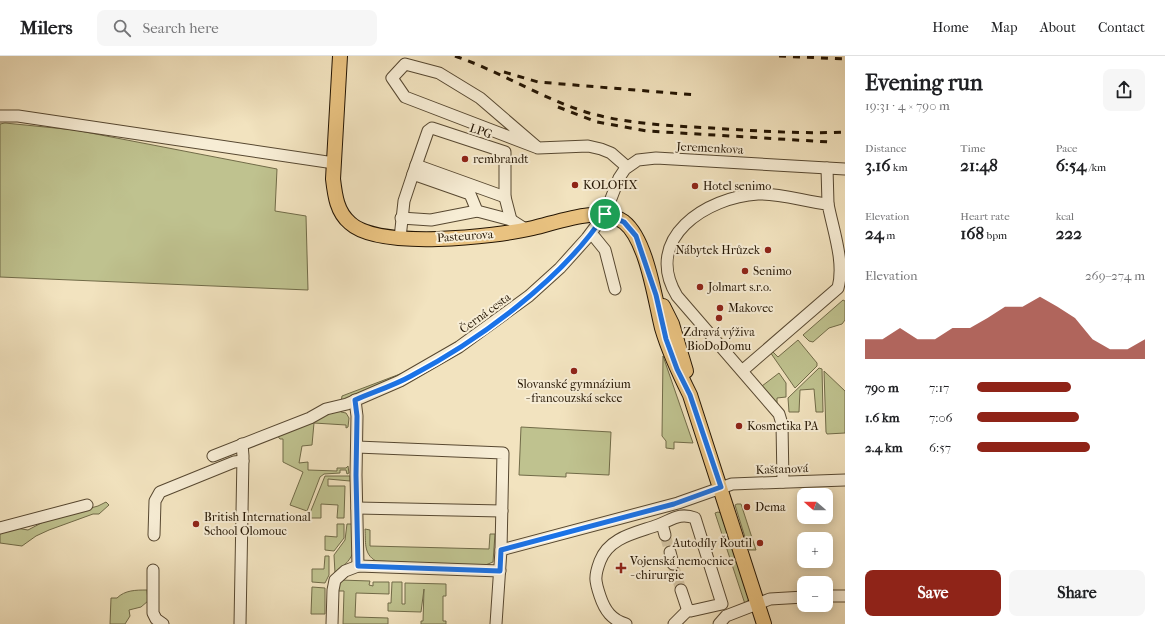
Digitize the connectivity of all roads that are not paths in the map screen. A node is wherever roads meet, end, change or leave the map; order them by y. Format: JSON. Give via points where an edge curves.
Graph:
{"nodes":[{"id":1,"x":340,"y":56,"type":"edge"},
{"id":2,"x":0,"y":116,"type":"edge"},
{"id":3,"x":538,"y":148,"type":"junction"},
{"id":4,"x":334,"y":163,"type":"junction"},
{"id":5,"x":627,"y":167,"type":"junction"},
{"id":6,"x":827,"y":168,"type":"junction"},
{"id":7,"x":414,"y":170,"type":"junction"},
{"id":8,"x":845,"y":170,"type":"edge"},
{"id":9,"x":505,"y":197,"type":"junction"},
{"id":10,"x":828,"y":204,"type":"junction"},
{"id":11,"x":477,"y":210,"type":"junction"},
{"id":12,"x":605,"y":214,"type":"junction"},
{"id":13,"x":401,"y":218,"type":"junction"},
{"id":14,"x":511,"y":220,"type":"junction"},
{"id":15,"x":525,"y":229,"type":"junction"},
{"id":16,"x":592,"y":234,"type":"junction"},
{"id":17,"x":400,"y":238,"type":"junction"},
{"id":18,"x":842,"y":265,"type":"edge"},
{"id":19,"x":615,"y":288,"type":"dead end"},
{"id":20,"x":742,"y":371,"type":"junction"},
{"id":21,"x":355,"y":400,"type":"junction"},
{"id":22,"x":242,"y":444,"type":"junction"},
{"id":23,"x":357,"y":446,"type":"junction"},
{"id":24,"x":213,"y":456,"type":"dead end"},
{"id":25,"x":243,"y":461,"type":"junction"},
{"id":26,"x":845,"y":480,"type":"edge"},
{"id":27,"x":784,"y":482,"type":"junction"},
{"id":28,"x":721,"y":487,"type":"junction"},
{"id":29,"x":87,"y":505,"type":"dead end"},
{"id":30,"x":357,"y":508,"type":"junction"},
{"id":31,"x":502,"y":511,"type":"junction"},
{"id":32,"x":0,"y":528,"type":"edge"},
{"id":33,"x":154,"y":535,"type":"dead end"},
{"id":34,"x":501,"y":550,"type":"junction"},
{"id":35,"x":670,"y":552,"type":"tunnel mouth"},
{"id":36,"x":673,"y":564,"type":"tunnel mouth"},
{"id":37,"x":358,"y":566,"type":"junction"},
{"id":38,"x":154,"y":570,"type":"dead end"},
{"id":39,"x":500,"y":571,"type":"junction"},
{"id":40,"x":681,"y":590,"type":"tunnel mouth"},
{"id":41,"x":833,"y":596,"type":"edge"},
{"id":42,"x":845,"y":596,"type":"edge"},
{"id":43,"x":797,"y":597,"type":"edge"},
{"id":44,"x":759,"y":604,"type":"junction"},
{"id":45,"x":688,"y":610,"type":"junction"},
{"id":46,"x":163,"y":624,"type":"edge"},
{"id":47,"x":240,"y":624,"type":"edge"},
{"id":48,"x":332,"y":624,"type":"edge"},
{"id":49,"x":496,"y":624,"type":"edge"},
{"id":50,"x":626,"y":624,"type":"edge"},
{"id":51,"x":674,"y":624,"type":"edge"},
{"id":52,"x":719,"y":624,"type":"edge"},
{"id":53,"x":764,"y":624,"type":"edge"}],
"edges":[{"from":1,"to":4,"type":"main road","name":"Pasteurova"},
{"from":2,"to":4,"type":"street","via":[[18,116]]},
{"from":3,"to":3,"type":"street","via":[[405,97],[392,78],[405,64],[439,74],[480,98]]},
{"from":3,"to":5,"type":"street","via":[[601,148]]},
{"from":4,"to":17,"type":"main road","name":"Pasteurova","via":[[334,193],[337,205],[350,223],[371,234]]},
{"from":5,"to":6,"type":"street","name":"Jeremenkova","via":[[638,160],[656,158]]},
{"from":5,"to":12,"type":"street","via":[[619,178]]},
{"from":6,"to":8,"type":"street","name":"Jeremenkova"},
{"from":6,"to":10,"type":"street"},
{"from":7,"to":9,"type":"street"},
{"from":7,"to":9,"type":"street","name":"LPG","via":[[428,131],[432,128],[505,152]]},
{"from":7,"to":11,"type":"street","via":[[470,194]]},
{"from":7,"to":13,"type":"street","via":[[405,194]]},
{"from":9,"to":14,"type":"street","name":"LPG"},
{"from":10,"to":18,"type":"street"},
{"from":10,"to":20,"type":"street","via":[[764,194],[747,196],[720,202],[700,211],[686,223],[675,238],[668,263],[672,288],[694,318]]},
{"from":11,"to":13,"type":"street","via":[[438,219]]},
{"from":11,"to":14,"type":"street"},
{"from":12,"to":15,"type":"main road","name":"Pasteurova","via":[[588,215]]},
{"from":12,"to":16,"type":"street","name":"Černá cesta"},
{"from":12,"to":28,"type":"main road","name":"Pasteurova","via":[[619,219],[634,232],[656,295],[666,339],[690,395]]},
{"from":13,"to":17,"type":"street"},
{"from":14,"to":15,"type":"street"},
{"from":15,"to":17,"type":"main road","name":"Pasteurova","via":[[450,238]]},
{"from":16,"to":19,"type":"street","via":[[604,250]]},
{"from":16,"to":21,"type":"street","name":"Černá cesta","via":[[529,296],[465,343],[411,376]]},
{"from":18,"to":20,"type":"street","via":[[836,292]]},
{"from":20,"to":27,"type":"street","via":[[781,417]]},
{"from":21,"to":22,"type":"street","name":"Černá cesta","via":[[326,409],[310,418]]},
{"from":21,"to":23,"type":"street"},
{"from":22,"to":24,"type":"street","name":"Černá cesta"},
{"from":22,"to":25,"type":"street"},
{"from":23,"to":30,"type":"street"},
{"from":23,"to":31,"type":"street","via":[[503,453]]},
{"from":25,"to":33,"type":"street","via":[[234,462],[160,492],[155,501]]},
{"from":25,"to":47,"type":"street"},
{"from":26,"to":27,"type":"street","name":"Kaštanová"},
{"from":27,"to":28,"type":"street","name":"Kaštanová","via":[[735,483]]},
{"from":28,"to":34,"type":"street","via":[[674,504]]},
{"from":28,"to":44,"type":"main road","name":"Pasteurova"},
{"from":29,"to":32,"type":"street"},
{"from":30,"to":31,"type":"street"},
{"from":30,"to":37,"type":"street"},
{"from":31,"to":34,"type":"street"},
{"from":34,"to":39,"type":"street"},
{"from":35,"to":36,"type":"street"},
{"from":37,"to":39,"type":"street"},
{"from":37,"to":48,"type":"street","via":[[345,571],[335,580]]},
{"from":38,"to":46,"type":"street","via":[[153,614]]},
{"from":39,"to":49,"type":"street"},
{"from":40,"to":45,"type":"street"},
{"from":41,"to":42,"type":"street"},
{"from":43,"to":44,"type":"street","via":[[777,597]]},
{"from":44,"to":52,"type":"street","via":[[726,616]]},
{"from":44,"to":53,"type":"main road","name":"Pasteurova"},
{"from":45,"to":50,"type":"street","via":[[696,611],[722,604],[696,520],[681,515],[673,517],[663,529],[614,542],[606,550],[595,580],[605,608],[612,618]]},
{"from":45,"to":51,"type":"street"}]}
